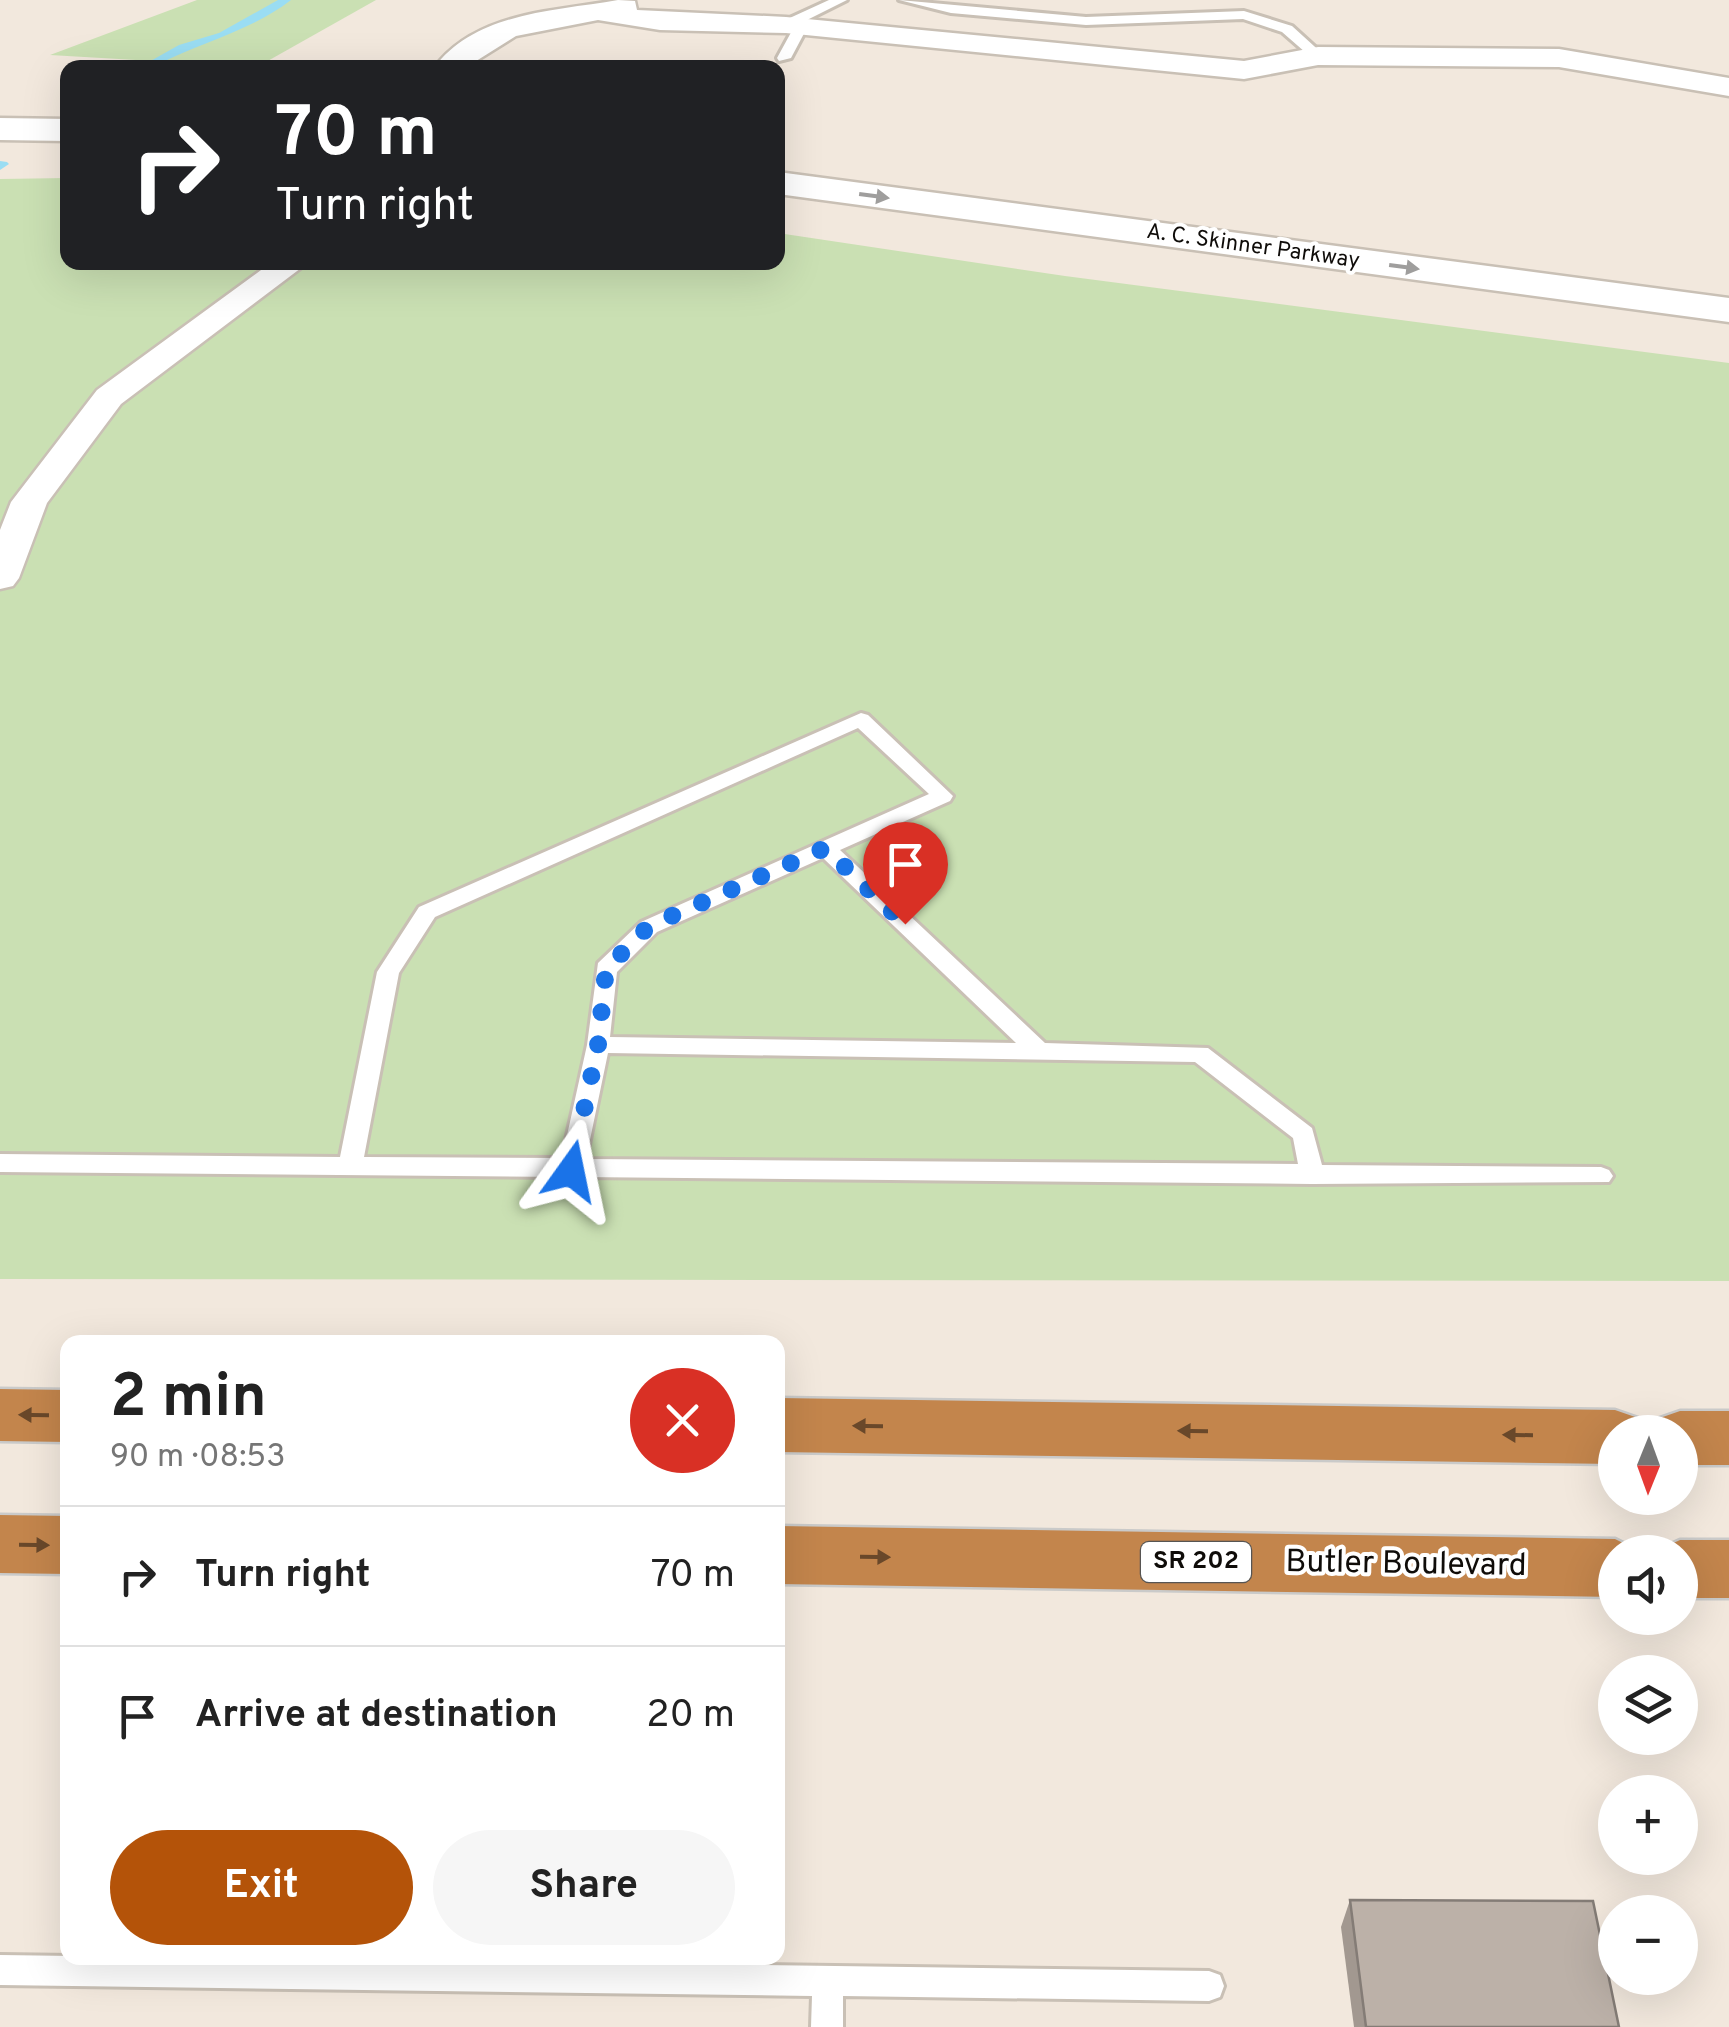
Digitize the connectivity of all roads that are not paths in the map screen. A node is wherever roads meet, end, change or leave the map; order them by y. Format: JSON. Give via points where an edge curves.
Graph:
{"nodes":[{"id":1,"x":840,"y":0,"type":"edge"},
{"id":2,"x":906,"y":0,"type":"edge"},
{"id":3,"x":793,"y":25,"type":"junction"},
{"id":4,"x":1318,"y":56,"type":"junction"},
{"id":5,"x":784,"y":58,"type":"dead end"},
{"id":6,"x":454,"y":60,"type":"edge"},
{"id":7,"x":1729,"y":87,"type":"edge"},
{"id":8,"x":0,"y":98,"type":"edge"},
{"id":9,"x":60,"y":98,"type":"edge"},
{"id":10,"x":0,"y":129,"type":"edge"},
{"id":11,"x":60,"y":130,"type":"edge"},
{"id":12,"x":785,"y":150,"type":"edge"},
{"id":13,"x":785,"y":184,"type":"edge"},
{"id":14,"x":282,"y":270,"type":"edge"},
{"id":15,"x":1729,"y":274,"type":"edge"},
{"id":16,"x":1729,"y":310,"type":"edge"},
{"id":17,"x":0,"y":578,"type":"edge"},
{"id":18,"x":825,"y":848,"type":"junction"},
{"id":19,"x":598,"y":1045,"type":"junction"},
{"id":20,"x":1039,"y":1051,"type":"junction"},
{"id":21,"x":0,"y":1163,"type":"edge"},
{"id":22,"x":350,"y":1168,"type":"junction"},
{"id":23,"x":571,"y":1171,"type":"junction"},
{"id":24,"x":1312,"y":1174,"type":"junction"},
{"id":25,"x":1601,"y":1176,"type":"dead end"},
{"id":26,"x":0,"y":1414,"type":"edge"},
{"id":27,"x":60,"y":1416,"type":"edge"},
{"id":28,"x":785,"y":1425,"type":"edge"},
{"id":29,"x":1598,"y":1437,"type":"edge"},
{"id":30,"x":1698,"y":1438,"type":"edge"},
{"id":31,"x":1729,"y":1438,"type":"edge"},
{"id":32,"x":0,"y":1544,"type":"edge"},
{"id":33,"x":60,"y":1545,"type":"edge"},
{"id":34,"x":785,"y":1556,"type":"edge"},
{"id":35,"x":1598,"y":1568,"type":"edge"},
{"id":36,"x":1698,"y":1569,"type":"edge"},
{"id":37,"x":1729,"y":1570,"type":"edge"},
{"id":38,"x":0,"y":1970,"type":"edge"},
{"id":39,"x":828,"y":1981,"type":"junction"},
{"id":40,"x":1209,"y":1986,"type":"dead end"},
{"id":41,"x":828,"y":2027,"type":"edge"}],
"edges":[{"from":1,"to":3,"type":"lane"},
{"from":2,"to":4,"type":"lane","via":[[951,9],[1244,16],[1286,29]]},
{"from":3,"to":4,"type":"street","via":[[1244,70]]},
{"from":3,"to":5,"type":"lane"},
{"from":3,"to":6,"type":"street","via":[[599,12],[518,26],[465,46]]},
{"from":4,"to":7,"type":"street","via":[[1559,58]]},
{"from":8,"to":9,"type":"main road"},
{"from":10,"to":11,"type":"main road"},
{"from":12,"to":15,"type":"main road","name":"A. C. Skinner Parkway"},
{"from":13,"to":16,"type":"main road","name":"A. C. Skinner Parkway","one_way":true},
{"from":14,"to":17,"type":"street","via":[[109,397],[29,502]]},
{"from":18,"to":19,"type":"lane","via":[[649,926],[606,969]]},
{"from":18,"to":20,"type":"lane"},
{"from":18,"to":22,"type":"lane","via":[[943,796],[861,719],[426,912],[388,972]]},
{"from":19,"to":20,"type":"lane"},
{"from":19,"to":23,"type":"lane"},
{"from":20,"to":24,"type":"lane","via":[[1200,1054],[1304,1134]]},
{"from":21,"to":22,"type":"lane"},
{"from":22,"to":23,"type":"lane"},
{"from":23,"to":24,"type":"lane"},
{"from":24,"to":25,"type":"lane"},
{"from":27,"to":26,"type":"highway","one_way":true},
{"from":29,"to":28,"type":"highway","one_way":true},
{"from":30,"to":31,"type":"highway"},
{"from":32,"to":33,"type":"highway","one_way":true},
{"from":34,"to":35,"type":"highway","name":"Butler Boulevard","number":"SR 202","one_way":true},
{"from":36,"to":37,"type":"highway"},
{"from":38,"to":39,"type":"lane"},
{"from":39,"to":40,"type":"lane"},
{"from":39,"to":41,"type":"lane"}]}
